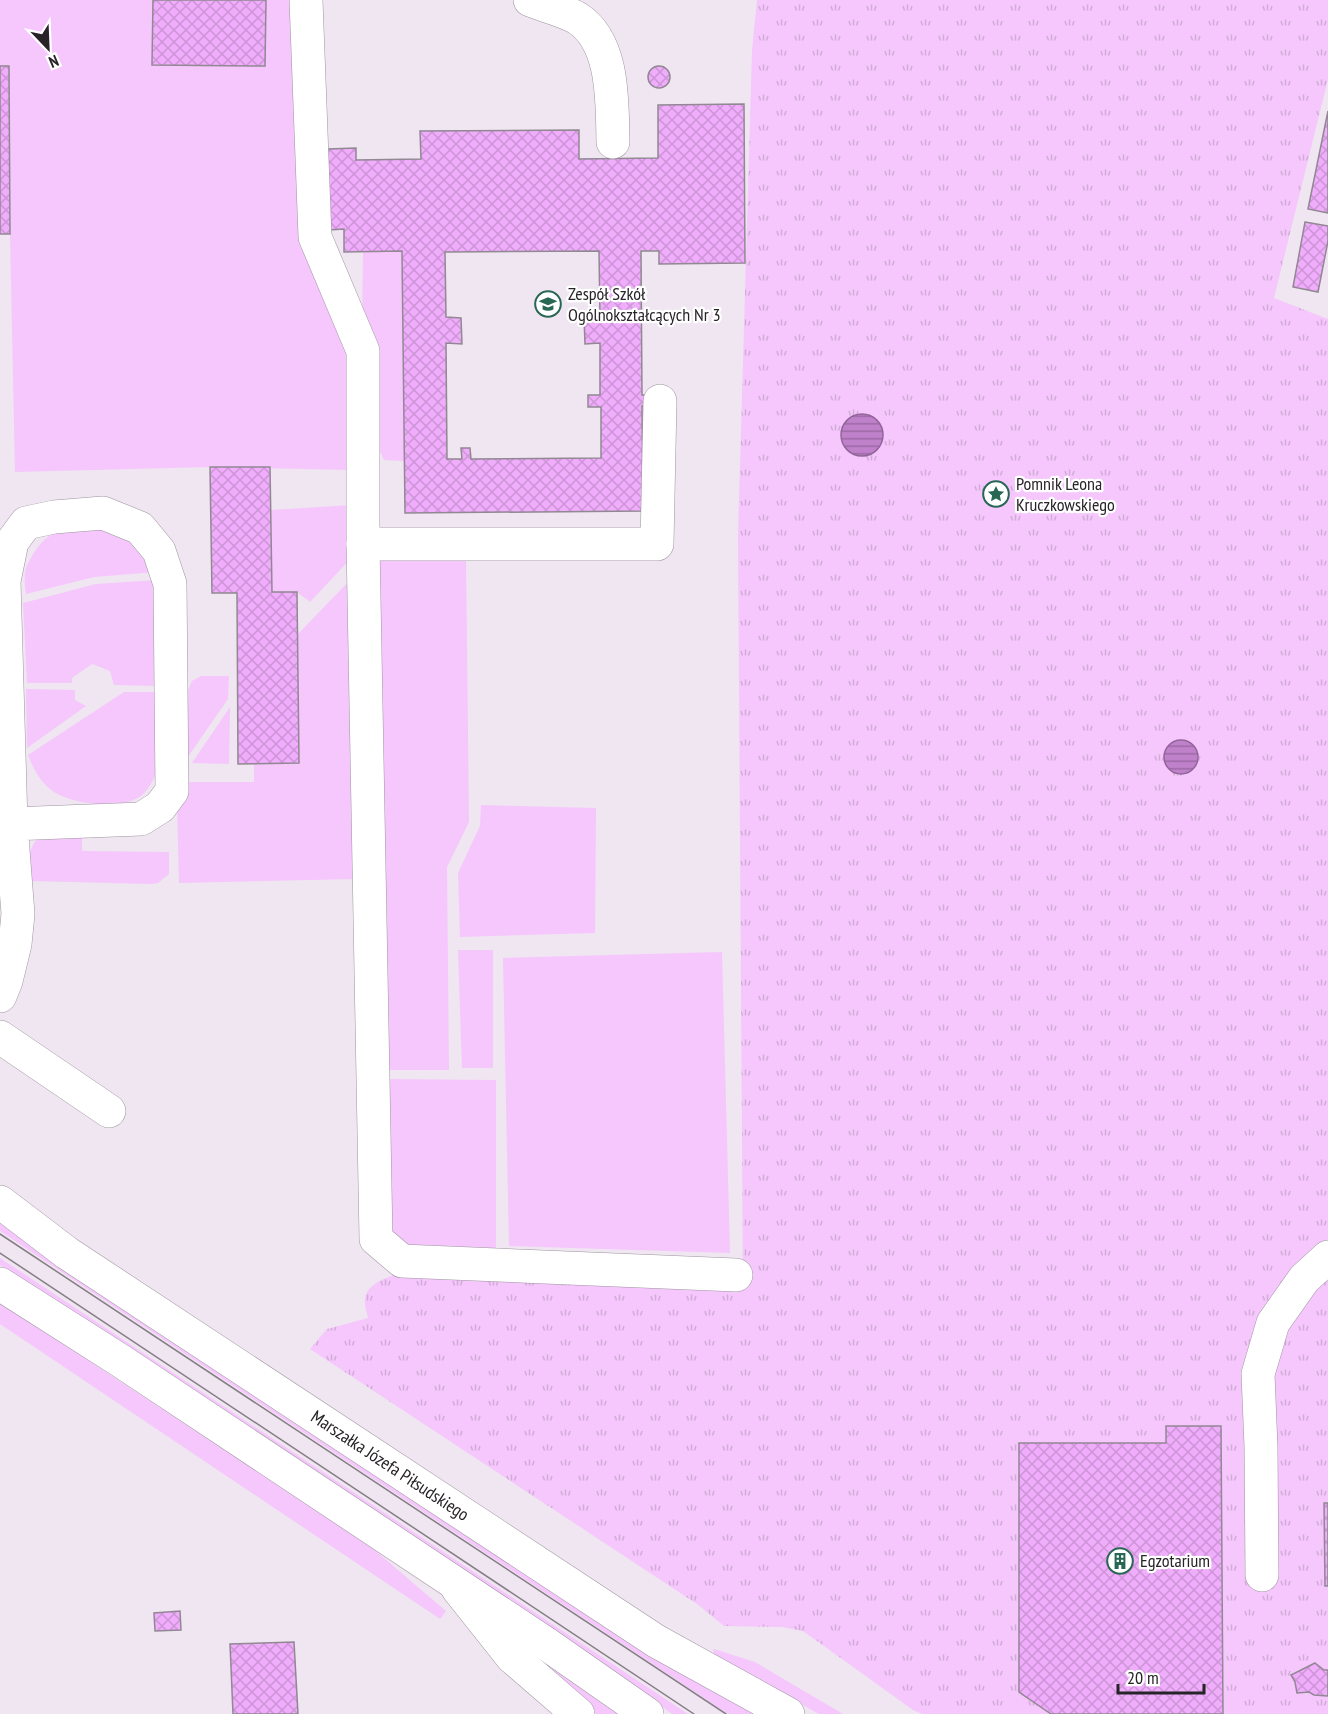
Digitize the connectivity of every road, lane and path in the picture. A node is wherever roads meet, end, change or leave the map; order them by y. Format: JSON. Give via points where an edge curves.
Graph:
{"nodes":[{"id":1,"x":306,"y":0,"type":"edge"},
{"id":2,"x":530,"y":0,"type":"edge"},
{"id":3,"x":613,"y":142,"type":"dead end"},
{"id":4,"x":660,"y":401,"type":"dead end"},
{"id":5,"x":363,"y":544,"type":"junction"},
{"id":6,"x":11,"y":824,"type":"junction"},
{"id":7,"x":0,"y":996,"type":"edge"},
{"id":8,"x":0,"y":1037,"type":"edge"},
{"id":9,"x":109,"y":1111,"type":"dead end"},
{"id":10,"x":0,"y":1202,"type":"edge"},
{"id":11,"x":1328,"y":1257,"type":"edge"},
{"id":12,"x":736,"y":1275,"type":"dead end"},
{"id":13,"x":0,"y":1284,"type":"edge"},
{"id":14,"x":1262,"y":1575,"type":"dead end"},
{"id":15,"x":453,"y":1582,"type":"junction"},
{"id":16,"x":578,"y":1714,"type":"edge"},
{"id":17,"x":647,"y":1714,"type":"edge"},
{"id":18,"x":788,"y":1714,"type":"edge"}],
"edges":[{"from":1,"to":5,"type":"main road","via":[[315,237],[363,351]]},
{"from":2,"to":3,"type":"main road","via":[[574,17],[595,36],[611,86]]},
{"from":4,"to":5,"type":"main road","via":[[657,544]]},
{"from":5,"to":12,"type":"main road","via":[[376,1239],[402,1261]]},
{"from":6,"to":6,"type":"main road","via":[[4,581],[12,542],[26,523],[103,513],[140,528],[159,551],[170,584],[171,791],[160,807],[141,819]]},
{"from":6,"to":7,"type":"main road","via":[[18,914],[15,944]]},
{"from":8,"to":9,"type":"main road"},
{"from":10,"to":18,"type":"main road","name":"Marszałka Józefa Piłsudskiego","via":[[67,1253],[656,1641]]},
{"from":11,"to":14,"type":"main road","via":[[1304,1279],[1273,1323],[1258,1374]]},
{"from":13,"to":15,"type":"main road"},
{"from":15,"to":16,"type":"main road","via":[[512,1657]]},
{"from":15,"to":17,"type":"main road"}]}
